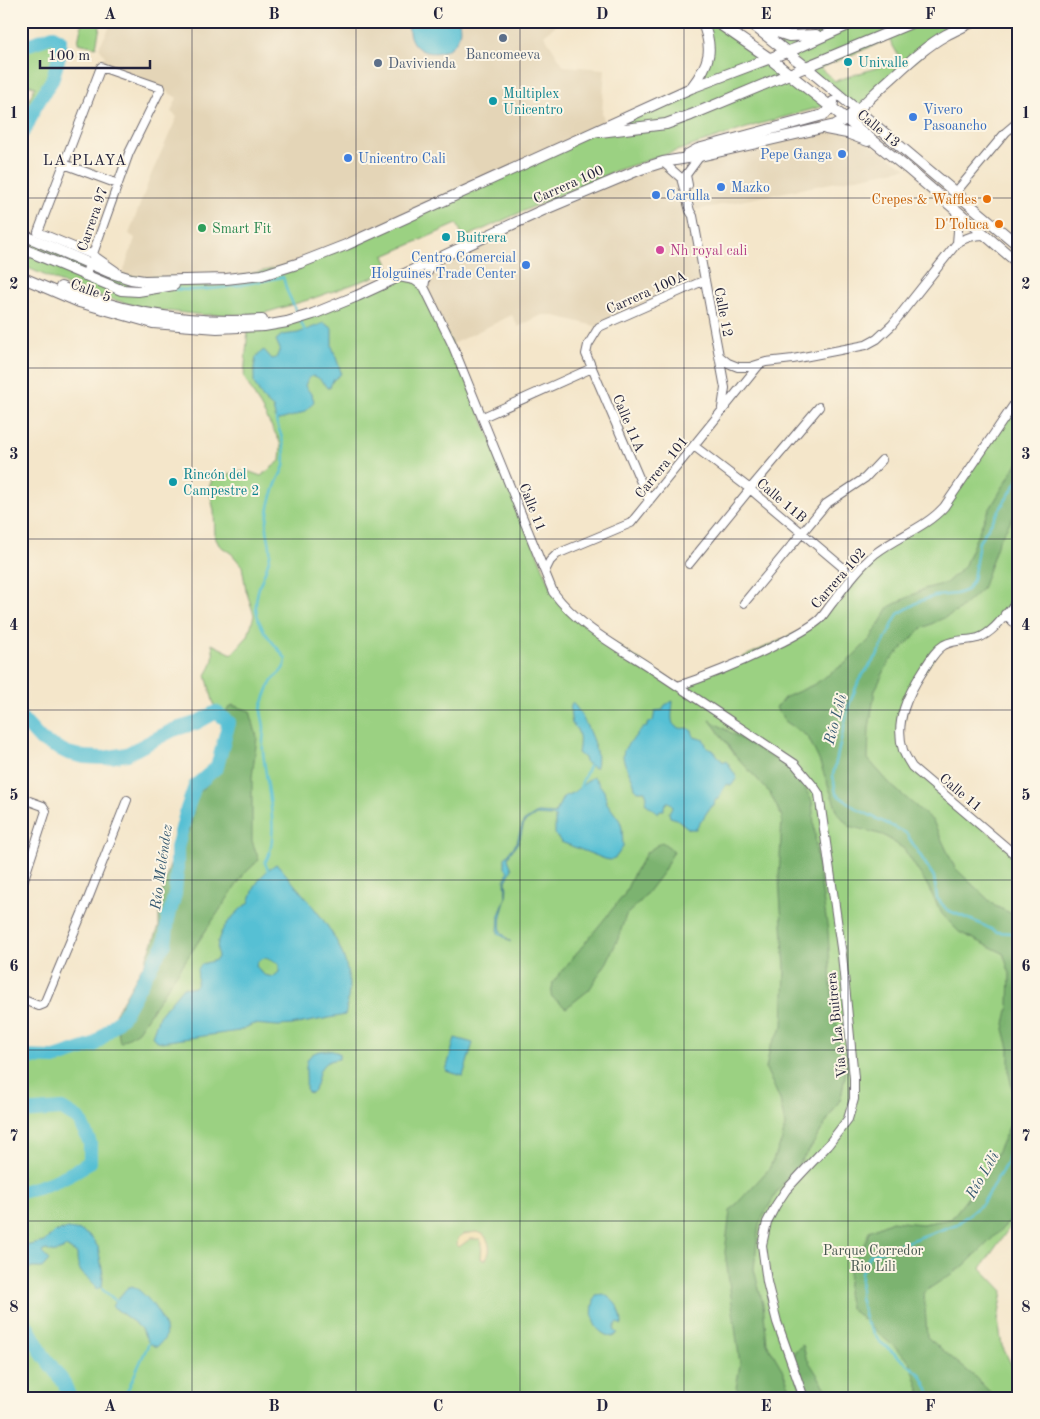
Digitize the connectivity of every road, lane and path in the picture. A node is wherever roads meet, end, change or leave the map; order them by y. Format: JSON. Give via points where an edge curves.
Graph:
{"nodes":[{"id":1,"x":702,"y":21,"type":"edge"},
{"id":2,"x":715,"y":21,"type":"edge"},
{"id":3,"x":749,"y":21,"type":"edge"},
{"id":4,"x":857,"y":21,"type":"edge"},
{"id":5,"x":916,"y":21,"type":"edge"},
{"id":6,"x":974,"y":21,"type":"edge"},
{"id":7,"x":841,"y":28,"type":"junction"},
{"id":8,"x":787,"y":51,"type":"junction"},
{"id":9,"x":769,"y":58,"type":"junction"},
{"id":10,"x":807,"y":68,"type":"junction"},
{"id":11,"x":790,"y":74,"type":"junction"},
{"id":12,"x":691,"y":88,"type":"junction"},
{"id":13,"x":833,"y":90,"type":"junction"},
{"id":14,"x":832,"y":108,"type":"junction"},
{"id":15,"x":857,"y":110,"type":"junction"},
{"id":16,"x":846,"y":119,"type":"junction"},
{"id":17,"x":1019,"y":120,"type":"edge"},
{"id":18,"x":825,"y":128,"type":"junction"},
{"id":19,"x":592,"y":133,"type":"junction"},
{"id":20,"x":882,"y":148,"type":"junction"},
{"id":21,"x":700,"y":156,"type":"junction"},
{"id":22,"x":679,"y":159,"type":"junction"},
{"id":23,"x":663,"y":162,"type":"junction"},
{"id":24,"x":64,"y":164,"type":"junction"},
{"id":25,"x":118,"y":184,"type":"junction"},
{"id":26,"x":956,"y":192,"type":"junction"},
{"id":27,"x":956,"y":211,"type":"junction"},
{"id":28,"x":693,"y":216,"type":"junction"},
{"id":29,"x":21,"y":234,"type":"edge"},
{"id":30,"x":984,"y":235,"type":"junction"},
{"id":31,"x":957,"y":243,"type":"junction"},
{"id":32,"x":1019,"y":246,"type":"edge"},
{"id":33,"x":21,"y":248,"type":"edge"},
{"id":34,"x":91,"y":259,"type":"junction"},
{"id":35,"x":434,"y":260,"type":"junction"},
{"id":36,"x":1019,"y":264,"type":"edge"},
{"id":37,"x":21,"y":269,"type":"edge"},
{"id":38,"x":85,"y":276,"type":"junction"},
{"id":39,"x":21,"y":277,"type":"edge"},
{"id":40,"x":398,"y":277,"type":"junction"},
{"id":41,"x":205,"y":280,"type":"junction"},
{"id":42,"x":705,"y":280,"type":"junction"},
{"id":43,"x":424,"y":288,"type":"junction"},
{"id":44,"x":370,"y":290,"type":"junction"},
{"id":45,"x":153,"y":323,"type":"joint"},
{"id":46,"x":586,"y":354,"type":"joint"},
{"id":47,"x":719,"y":356,"type":"junction"},
{"id":48,"x":760,"y":364,"type":"junction"},
{"id":49,"x":592,"y":368,"type":"junction"},
{"id":50,"x":1019,"y":397,"type":"edge"},
{"id":51,"x":819,"y":407,"type":"dead end"},
{"id":52,"x":721,"y":413,"type":"junction"},
{"id":53,"x":483,"y":417,"type":"junction"},
{"id":54,"x":694,"y":446,"type":"junction"},
{"id":55,"x":882,"y":460,"type":"dead end"},
{"id":56,"x":750,"y":489,"type":"junction"},
{"id":57,"x":649,"y":501,"type":"junction"},
{"id":58,"x":801,"y":533,"type":"junction"},
{"id":59,"x":536,"y":549,"type":"junction"},
{"id":60,"x":557,"y":554,"type":"junction"},
{"id":61,"x":689,"y":564,"type":"dead end"},
{"id":62,"x":545,"y":571,"type":"junction"},
{"id":63,"x":852,"y":576,"type":"junction"},
{"id":64,"x":1019,"y":599,"type":"edge"},
{"id":65,"x":744,"y":603,"type":"dead end"},
{"id":66,"x":1005,"y":614,"type":"junction"},
{"id":67,"x":1019,"y":627,"type":"edge"},
{"id":68,"x":678,"y":686,"type":"junction"},
{"id":69,"x":21,"y":798,"type":"edge"},
{"id":70,"x":127,"y":800,"type":"dead end"},
{"id":71,"x":1019,"y":858,"type":"edge"},
{"id":72,"x":22,"y":886,"type":"dead end"},
{"id":73,"x":21,"y":999,"type":"edge"},
{"id":74,"x":804,"y":1398,"type":"edge"}],
"edges":[{"from":1,"to":12,"type":"main road","via":[[710,50],[703,72]]},
{"from":2,"to":9,"type":"main road","name":"Calle 13"},
{"from":3,"to":7,"type":"main road","via":[[789,36],[807,37]]},
{"from":3,"to":8,"type":"main road","name":"Calle 13"},
{"from":4,"to":7,"type":"main road"},
{"from":5,"to":10,"type":"main road"},
{"from":6,"to":15,"type":"main road","name":"Carrera 100","via":[[930,46]]},
{"from":7,"to":8,"type":"main road"},
{"from":8,"to":9,"type":"main road"},
{"from":8,"to":10,"type":"main road","name":"Calle 13"},
{"from":9,"to":11,"type":"main road","name":"Calle 13"},
{"from":9,"to":12,"type":"main road"},
{"from":10,"to":11,"type":"main road"},
{"from":10,"to":13,"type":"main road","name":"Calle 13"},
{"from":11,"to":14,"type":"main road","name":"Calle 13"},
{"from":11,"to":19,"type":"main road","via":[[666,124]]},
{"from":12,"to":19,"type":"main road"},
{"from":13,"to":14,"type":"main road"},
{"from":13,"to":15,"type":"main road","name":"Calle 13"},
{"from":14,"to":16,"type":"main road","name":"Calle 13"},
{"from":14,"to":22,"type":"main road","via":[[823,115],[698,150]]},
{"from":15,"to":16,"type":"main road","name":"Carrera 100"},
{"from":15,"to":26,"type":"main road","name":"Calle 13"},
{"from":16,"to":18,"type":"main road","name":"Carrera 100"},
{"from":16,"to":20,"type":"main road","name":"Calle 13"},
{"from":17,"to":26,"type":"street"},
{"from":18,"to":20,"type":"main road","via":[[853,135]]},
{"from":18,"to":21,"type":"main road","name":"Carrera 100"},
{"from":19,"to":41,"type":"main road","via":[[300,263],[262,275]]},
{"from":20,"to":27,"type":"main road","name":"Calle 13"},
{"from":21,"to":22,"type":"main road","name":"Carrera 100"},
{"from":21,"to":28,"type":"street","name":"Calle 12","via":[[686,176],[695,210]]},
{"from":22,"to":23,"type":"main road","name":"Carrera 100"},
{"from":23,"to":28,"type":"street","name":"Calle 12","via":[[681,178]]},
{"from":23,"to":35,"type":"main road","name":"Carrera 100","via":[[617,178]]},
{"from":24,"to":25,"type":"street"},
{"from":24,"to":25,"type":"street","name":"Carrera 97","via":[[101,67],[161,88],[129,153]]},
{"from":24,"to":34,"type":"street","via":[[38,232]]},
{"from":25,"to":34,"type":"street","name":"Carrera 97"},
{"from":26,"to":32,"type":"main road","name":"Calle 13"},
{"from":27,"to":30,"type":"main road","name":"Calle 13"},
{"from":27,"to":31,"type":"street"},
{"from":28,"to":42,"type":"street","name":"Calle 12"},
{"from":29,"to":34,"type":"main road","name":"Calle 5"},
{"from":30,"to":31,"type":"street"},
{"from":30,"to":36,"type":"main road","name":"Calle 13"},
{"from":31,"to":48,"type":"street","via":[[877,340],[866,345]]},
{"from":33,"to":38,"type":"main road"},
{"from":34,"to":38,"type":"street","name":"Carrera 97"},
{"from":34,"to":41,"type":"main road","name":"Calle 5","via":[[122,276],[144,281]]},
{"from":35,"to":40,"type":"main road","name":"Carrera 100"},
{"from":35,"to":43,"type":"street"},
{"from":37,"to":44,"type":"main road","via":[[119,307],[155,316],[182,318],[264,320],[312,307],[356,290]]},
{"from":38,"to":41,"type":"main road","via":[[130,291]]},
{"from":39,"to":45,"type":"main road","name":"Calle 5","via":[[78,302]]},
{"from":40,"to":43,"type":"street","via":[[414,280]]},
{"from":40,"to":44,"type":"main road","name":"Carrera 100"},
{"from":42,"to":46,"type":"street","name":"Carrera 100A","via":[[599,327]]},
{"from":42,"to":47,"type":"street","name":"Calle 12"},
{"from":43,"to":53,"type":"street","name":"Calle 11"},
{"from":44,"to":45,"type":"main road","name":"Carrera 100","via":[[313,314],[264,326],[217,328]]},
{"from":46,"to":49,"type":"street","name":"Calle 11A"},
{"from":47,"to":48,"type":"street","via":[[738,367]]},
{"from":47,"to":52,"type":"street","name":"Calle 12","via":[[725,388]]},
{"from":48,"to":52,"type":"street","name":"Carrera 101"},
{"from":49,"to":53,"type":"street"},
{"from":49,"to":57,"type":"street","name":"Calle 11A"},
{"from":50,"to":63,"type":"street","name":"Carrera 102","via":[[937,515],[874,554]]},
{"from":51,"to":56,"type":"street"},
{"from":52,"to":54,"type":"street","name":"Carrera 101"},
{"from":53,"to":59,"type":"street","name":"Calle 11"},
{"from":54,"to":56,"type":"street","name":"Calle 11B"},
{"from":54,"to":57,"type":"street","name":"Carrera 101"},
{"from":55,"to":58,"type":"street","via":[[865,478],[826,504]]},
{"from":56,"to":58,"type":"street","name":"Calle 11B"},
{"from":56,"to":61,"type":"street"},
{"from":57,"to":60,"type":"street","name":"Carrera 101","via":[[631,523]]},
{"from":58,"to":63,"type":"street","name":"Calle 11B"},
{"from":58,"to":65,"type":"street"},
{"from":59,"to":60,"type":"street","via":[[546,554]]},
{"from":59,"to":62,"type":"street","name":"Calle 11"},
{"from":60,"to":62,"type":"street"},
{"from":62,"to":68,"type":"street","name":"Calle 11","via":[[553,592],[576,618]]},
{"from":63,"to":68,"type":"street","name":"Carrera 102","via":[[820,618],[806,629],[723,670]]},
{"from":64,"to":66,"type":"street"},
{"from":66,"to":67,"type":"street"},
{"from":66,"to":71,"type":"street","name":"Calle 11","via":[[980,638],[954,641],[933,655],[912,688],[900,720],[900,736],[903,751],[912,767]]},
{"from":68,"to":74,"type":"street","name":"Vía a La Buitrera","via":[[795,764],[815,788],[821,802],[842,956],[854,1099],[848,1119],[776,1205],[767,1222],[762,1245],[767,1282]]},
{"from":69,"to":72,"type":"street","via":[[45,808],[46,812]]},
{"from":70,"to":73,"type":"street","via":[[44,1004],[39,1006]]}]}
